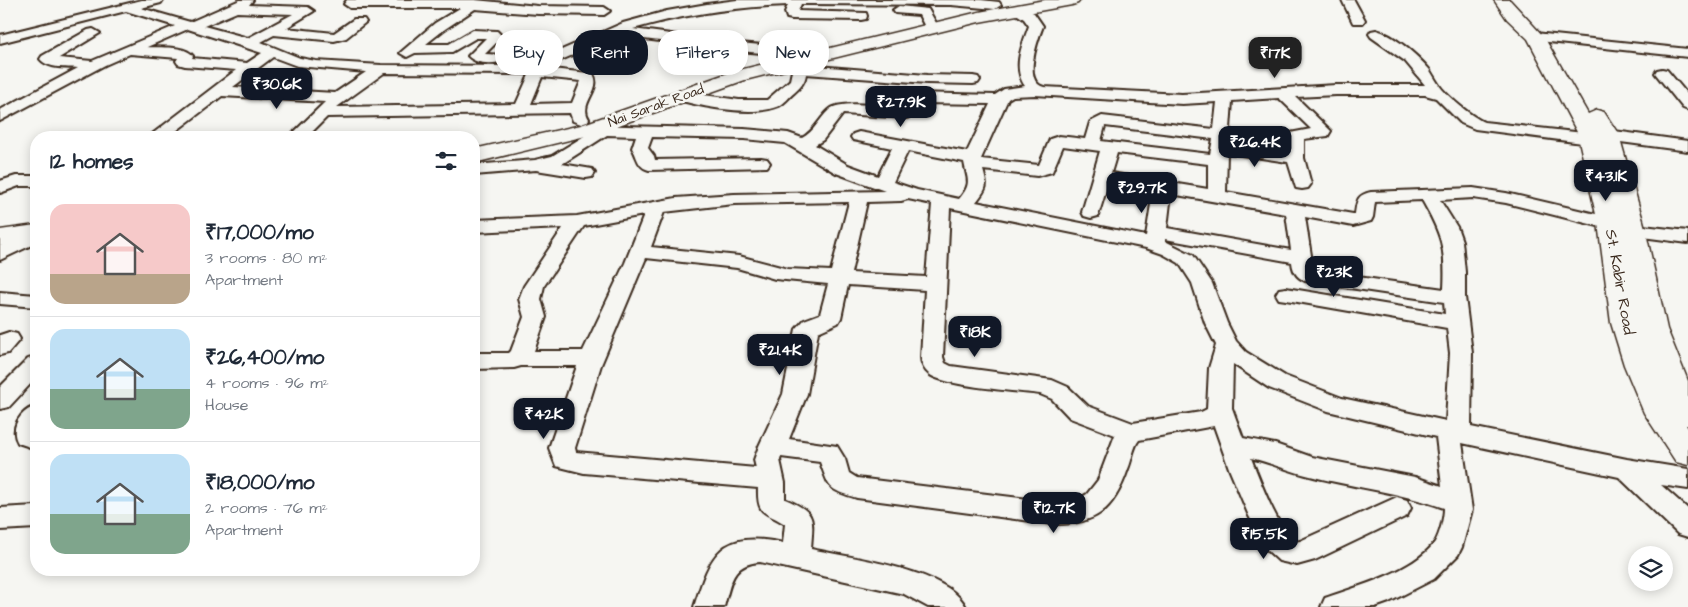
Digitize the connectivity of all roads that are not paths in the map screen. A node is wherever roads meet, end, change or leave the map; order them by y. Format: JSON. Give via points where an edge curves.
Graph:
{"nodes":[{"id":1,"x":157,"y":0,"type":"edge"},
{"id":2,"x":249,"y":0,"type":"edge"},
{"id":3,"x":353,"y":0,"type":"edge"},
{"id":4,"x":797,"y":0,"type":"edge"},
{"id":5,"x":851,"y":0,"type":"edge"},
{"id":6,"x":1070,"y":0,"type":"edge"},
{"id":7,"x":1348,"y":0,"type":"edge"},
{"id":8,"x":743,"y":2,"type":"edge"},
{"id":9,"x":1509,"y":2,"type":"edge"},
{"id":10,"x":477,"y":3,"type":"edge"},
{"id":11,"x":692,"y":5,"type":"edge"},
{"id":12,"x":995,"y":5,"type":"junction"},
{"id":13,"x":1019,"y":5,"type":"edge"},
{"id":14,"x":606,"y":6,"type":"edge"},
{"id":15,"x":128,"y":8,"type":"junction"},
{"id":16,"x":235,"y":8,"type":"junction"},
{"id":17,"x":861,"y":9,"type":"edge"},
{"id":18,"x":1358,"y":20,"type":"dead end"},
{"id":19,"x":359,"y":22,"type":"dead end"},
{"id":20,"x":930,"y":24,"type":"junction"},
{"id":21,"x":189,"y":26,"type":"junction"},
{"id":22,"x":620,"y":29,"type":"joint"},
{"id":23,"x":605,"y":30,"type":"edge"},
{"id":24,"x":272,"y":31,"type":"junction"},
{"id":25,"x":93,"y":33,"type":"dead end"},
{"id":26,"x":865,"y":34,"type":"junction"},
{"id":27,"x":1376,"y":34,"type":"dead end"},
{"id":28,"x":495,"y":36,"type":"edge"},
{"id":29,"x":495,"y":36,"type":"edge"},
{"id":30,"x":1543,"y":37,"type":"junction"},
{"id":31,"x":0,"y":39,"type":"edge"},
{"id":32,"x":250,"y":44,"type":"junction"},
{"id":33,"x":126,"y":49,"type":"junction"},
{"id":34,"x":411,"y":49,"type":"junction"},
{"id":35,"x":829,"y":49,"type":"edge"},
{"id":36,"x":272,"y":52,"type":"junction"},
{"id":37,"x":758,"y":52,"type":"edge"},
{"id":38,"x":829,"y":52,"type":"edge"},
{"id":39,"x":1688,"y":53,"type":"edge"},
{"id":40,"x":495,"y":58,"type":"edge"},
{"id":41,"x":94,"y":65,"type":"junction"},
{"id":42,"x":758,"y":65,"type":"edge"},
{"id":43,"x":829,"y":65,"type":"edge"},
{"id":44,"x":249,"y":67,"type":"junction"},
{"id":45,"x":384,"y":69,"type":"junction"},
{"id":46,"x":495,"y":70,"type":"edge"},
{"id":47,"x":758,"y":71,"type":"edge"},
{"id":48,"x":1662,"y":72,"type":"dead end"},
{"id":49,"x":563,"y":74,"type":"edge"},
{"id":50,"x":531,"y":75,"type":"edge"},
{"id":51,"x":798,"y":75,"type":"edge"},
{"id":52,"x":973,"y":80,"type":"dead end"},
{"id":53,"x":1035,"y":90,"type":"junction"},
{"id":54,"x":219,"y":91,"type":"junction"},
{"id":55,"x":1436,"y":92,"type":"junction"},
{"id":56,"x":1283,"y":93,"type":"junction"},
{"id":57,"x":683,"y":97,"type":"junction"},
{"id":58,"x":1225,"y":97,"type":"junction"},
{"id":59,"x":338,"y":98,"type":"junction"},
{"id":60,"x":1685,"y":98,"type":"edge"},
{"id":61,"x":1000,"y":100,"type":"junction"},
{"id":62,"x":522,"y":108,"type":"junction"},
{"id":63,"x":323,"y":112,"type":"junction"},
{"id":64,"x":1116,"y":112,"type":"dead end"},
{"id":65,"x":0,"y":116,"type":"edge"},
{"id":66,"x":589,"y":123,"type":"junction"},
{"id":67,"x":166,"y":131,"type":"edge"},
{"id":68,"x":303,"y":131,"type":"edge"},
{"id":69,"x":645,"y":132,"type":"junction"},
{"id":70,"x":1202,"y":133,"type":"junction"},
{"id":71,"x":1595,"y":135,"type":"junction"},
{"id":72,"x":859,"y":137,"type":"dead end"},
{"id":73,"x":480,"y":144,"type":"edge"},
{"id":74,"x":1092,"y":144,"type":"junction"},
{"id":75,"x":804,"y":145,"type":"junction"},
{"id":76,"x":902,"y":145,"type":"junction"},
{"id":77,"x":1688,"y":146,"type":"edge"},
{"id":78,"x":1110,"y":147,"type":"junction"},
{"id":79,"x":1219,"y":147,"type":"junction"},
{"id":80,"x":1296,"y":158,"type":"junction"},
{"id":81,"x":972,"y":160,"type":"junction"},
{"id":82,"x":761,"y":163,"type":"dead end"},
{"id":83,"x":535,"y":165,"type":"junction"},
{"id":84,"x":480,"y":166,"type":"edge"},
{"id":85,"x":480,"y":168,"type":"edge"},
{"id":86,"x":586,"y":173,"type":"dead end"},
{"id":87,"x":1100,"y":177,"type":"junction"},
{"id":88,"x":30,"y":181,"type":"edge"},
{"id":89,"x":1302,"y":184,"type":"dead end"},
{"id":90,"x":882,"y":185,"type":"junction"},
{"id":91,"x":1163,"y":187,"type":"junction"},
{"id":92,"x":0,"y":188,"type":"edge"},
{"id":93,"x":1428,"y":195,"type":"junction"},
{"id":94,"x":913,"y":196,"type":"junction"},
{"id":95,"x":1218,"y":196,"type":"junction"},
{"id":96,"x":859,"y":197,"type":"junction"},
{"id":97,"x":941,"y":200,"type":"junction"},
{"id":98,"x":964,"y":205,"type":"junction"},
{"id":99,"x":656,"y":208,"type":"junction"},
{"id":100,"x":1295,"y":210,"type":"junction"},
{"id":101,"x":1091,"y":212,"type":"dead end"},
{"id":102,"x":30,"y":220,"type":"edge"},
{"id":103,"x":577,"y":222,"type":"junction"},
{"id":104,"x":1610,"y":223,"type":"junction"},
{"id":105,"x":0,"y":224,"type":"edge"},
{"id":106,"x":480,"y":226,"type":"edge"},
{"id":107,"x":1634,"y":232,"type":"junction"},
{"id":108,"x":30,"y":236,"type":"edge"},
{"id":109,"x":1688,"y":237,"type":"edge"},
{"id":110,"x":1156,"y":238,"type":"junction"},
{"id":111,"x":4,"y":247,"type":"edge"},
{"id":112,"x":30,"y":249,"type":"edge"},
{"id":113,"x":641,"y":252,"type":"junction"},
{"id":114,"x":1301,"y":258,"type":"junction"},
{"id":115,"x":839,"y":279,"type":"junction"},
{"id":116,"x":936,"y":284,"type":"junction"},
{"id":117,"x":1286,"y":294,"type":"dead end"},
{"id":118,"x":1454,"y":297,"type":"junction"},
{"id":119,"x":0,"y":298,"type":"edge"},
{"id":120,"x":30,"y":300,"type":"edge"},
{"id":121,"x":1457,"y":323,"type":"junction"},
{"id":122,"x":1228,"y":346,"type":"junction"},
{"id":123,"x":518,"y":358,"type":"junction"},
{"id":124,"x":591,"y":359,"type":"junction"},
{"id":125,"x":480,"y":361,"type":"edge"},
{"id":126,"x":30,"y":371,"type":"edge"},
{"id":127,"x":30,"y":372,"type":"edge"},
{"id":128,"x":0,"y":375,"type":"edge"},
{"id":129,"x":0,"y":401,"type":"edge"},
{"id":130,"x":1220,"y":409,"type":"junction"},
{"id":131,"x":1688,"y":414,"type":"edge"},
{"id":132,"x":30,"y":422,"type":"edge"},
{"id":133,"x":1132,"y":432,"type":"junction"},
{"id":134,"x":1454,"y":432,"type":"junction"},
{"id":135,"x":30,"y":437,"type":"edge"},
{"id":136,"x":1234,"y":445,"type":"junction"},
{"id":137,"x":772,"y":446,"type":"junction"},
{"id":138,"x":1688,"y":452,"type":"edge"},
{"id":139,"x":1627,"y":470,"type":"junction"},
{"id":140,"x":772,"y":479,"type":"junction"},
{"id":141,"x":1688,"y":479,"type":"edge"},
{"id":142,"x":1458,"y":502,"type":"junction"},
{"id":143,"x":1398,"y":508,"type":"dead end"},
{"id":144,"x":30,"y":517,"type":"edge"},
{"id":145,"x":0,"y":519,"type":"edge"},
{"id":146,"x":1688,"y":526,"type":"edge"},
{"id":147,"x":796,"y":557,"type":"junction"},
{"id":148,"x":709,"y":607,"type":"edge"},
{"id":149,"x":952,"y":607,"type":"edge"},
{"id":150,"x":1336,"y":607,"type":"edge"}],
"edges":[{"from":1,"to":15,"type":"street"},
{"from":2,"to":16,"type":"street"},
{"from":3,"to":10,"type":"street","via":[[350,4]]},
{"from":4,"to":5,"type":"street"},
{"from":4,"to":8,"type":"street"},
{"from":4,"to":17,"type":"street","via":[[790,13],[792,15]]},
{"from":5,"to":17,"type":"street"},
{"from":6,"to":13,"type":"main road","name":"Nai Sarak Road"},
{"from":7,"to":18,"type":"street"},
{"from":8,"to":11,"type":"street"},
{"from":9,"to":30,"type":"main road","name":"St. Kabir Road","via":[[1513,15]]},
{"from":10,"to":14,"type":"street","via":[[538,10]]},
{"from":10,"to":34,"type":"street"},
{"from":11,"to":22,"type":"street"},
{"from":12,"to":13,"type":"main road","name":"Nai Sarak Road"},
{"from":12,"to":17,"type":"street","via":[[951,1]]},
{"from":12,"to":20,"type":"main road","name":"Nai Sarak Road"},
{"from":13,"to":20,"type":"main road","name":"Nai Sarak Road"},
{"from":13,"to":53,"type":"street","via":[[1036,26],[1026,56],[1026,77]]},
{"from":14,"to":23,"type":"street","via":[[601,22]]},
{"from":15,"to":21,"type":"street"},
{"from":15,"to":31,"type":"street"},
{"from":16,"to":21,"type":"street"},
{"from":16,"to":24,"type":"street","via":[[308,11]]},
{"from":17,"to":20,"type":"street","via":[[920,10]]},
{"from":17,"to":26,"type":"street"},
{"from":19,"to":24,"type":"street","via":[[334,37]]},
{"from":20,"to":26,"type":"main road","name":"Nai Sarak Road"},
{"from":20,"to":38,"type":"main road","name":"Nai Sarak Road"},
{"from":21,"to":32,"type":"street"},
{"from":21,"to":33,"type":"street"},
{"from":22,"to":37,"type":"street"},
{"from":24,"to":32,"type":"street"},
{"from":25,"to":41,"type":"street","via":[[47,59]]},
{"from":26,"to":35,"type":"main road","name":"Nai Sarak Road"},
{"from":27,"to":55,"type":"street","via":[[1418,65]]},
{"from":28,"to":34,"type":"street","via":[[469,35],[452,48]]},
{"from":29,"to":40,"type":"street","via":[[475,56]]},
{"from":30,"to":39,"type":"street"},
{"from":30,"to":71,"type":"main road","name":"St. Kabir Road"},
{"from":32,"to":36,"type":"street"},
{"from":33,"to":41,"type":"street"},
{"from":33,"to":44,"type":"street","via":[[183,54],[185,62]]},
{"from":34,"to":45,"type":"street"},
{"from":36,"to":44,"type":"street"},
{"from":36,"to":45,"type":"street","via":[[316,65]]},
{"from":41,"to":65,"type":"street"},
{"from":42,"to":66,"type":"main road","name":"Nai Sarak Road","via":[[727,68]]},
{"from":43,"to":52,"type":"street","via":[[934,80]]},
{"from":44,"to":54,"type":"street"},
{"from":45,"to":46,"type":"street"},
{"from":45,"to":59,"type":"street"},
{"from":47,"to":57,"type":"main road","name":"Nai Sarak Road"},
{"from":48,"to":60,"type":"street"},
{"from":49,"to":66,"type":"street","via":[[588,77]]},
{"from":50,"to":62,"type":"street"},
{"from":51,"to":57,"type":"street","via":[[798,81],[768,104]]},
{"from":53,"to":58,"type":"street","via":[[1064,95],[1182,99]]},
{"from":53,"to":61,"type":"street","via":[[1009,92]]},
{"from":54,"to":59,"type":"street"},
{"from":54,"to":67,"type":"street"},
{"from":55,"to":56,"type":"street","via":[[1418,89]]},
{"from":55,"to":71,"type":"street","via":[[1473,124],[1499,130]]},
{"from":56,"to":58,"type":"street"},
{"from":56,"to":80,"type":"street","via":[[1323,131],[1296,136]]},
{"from":57,"to":66,"type":"main road","name":"Nai Sarak Road"},
{"from":58,"to":79,"type":"street"},
{"from":59,"to":63,"type":"street"},
{"from":61,"to":75,"type":"street","via":[[915,98],[910,112],[906,113],[841,109],[817,136]]},
{"from":61,"to":81,"type":"street"},
{"from":62,"to":63,"type":"street"},
{"from":62,"to":66,"type":"street"},
{"from":63,"to":68,"type":"street"},
{"from":64,"to":70,"type":"street","via":[[1196,120]]},
{"from":66,"to":69,"type":"street"},
{"from":66,"to":73,"type":"main road","name":"Nai Sarak Road"},
{"from":66,"to":83,"type":"street","via":[[558,160]]},
{"from":66,"to":84,"type":"main road","name":"Nai Sarak Road"},
{"from":69,"to":75,"type":"street","via":[[769,135]]},
{"from":69,"to":82,"type":"street","via":[[640,148],[649,165]]},
{"from":70,"to":74,"type":"street","via":[[1102,121],[1096,125]]},
{"from":70,"to":79,"type":"street"},
{"from":71,"to":77,"type":"street"},
{"from":71,"to":104,"type":"main road","name":"St. Kabir Road"},
{"from":71,"to":107,"type":"main road","name":"St. Kabir Road"},
{"from":72,"to":76,"type":"street"},
{"from":74,"to":78,"type":"street"},
{"from":74,"to":81,"type":"street","via":[[1060,141],[1056,143],[1046,168],[1037,170]]},
{"from":75,"to":90,"type":"street","via":[[842,169]]},
{"from":76,"to":81,"type":"street"},
{"from":76,"to":90,"type":"street"},
{"from":78,"to":79,"type":"street"},
{"from":78,"to":87,"type":"street"},
{"from":79,"to":80,"type":"street"},
{"from":79,"to":95,"type":"street"},
{"from":80,"to":89,"type":"street"},
{"from":81,"to":98,"type":"street","via":[[978,183]]},
{"from":83,"to":85,"type":"street"},
{"from":83,"to":86,"type":"street"},
{"from":87,"to":91,"type":"street"},
{"from":87,"to":101,"type":"street"},
{"from":88,"to":92,"type":"street","via":[[16,181]]},
{"from":90,"to":94,"type":"street"},
{"from":91,"to":95,"type":"street"},
{"from":91,"to":110,"type":"street"},
{"from":93,"to":100,"type":"street","via":[[1366,199],[1364,217],[1360,220]]},
{"from":93,"to":104,"type":"street","via":[[1484,194]]},
{"from":93,"to":118,"type":"street","via":[[1452,241]]},
{"from":94,"to":96,"type":"street"},
{"from":94,"to":97,"type":"street"},
{"from":95,"to":100,"type":"street"},
{"from":96,"to":99,"type":"street","via":[[734,199]]},
{"from":96,"to":115,"type":"street"},
{"from":97,"to":98,"type":"street"},
{"from":97,"to":116,"type":"street"},
{"from":98,"to":110,"type":"street"},
{"from":99,"to":103,"type":"street"},
{"from":99,"to":113,"type":"street"},
{"from":100,"to":114,"type":"street"},
{"from":102,"to":105,"type":"main road"},
{"from":103,"to":106,"type":"street"},
{"from":103,"to":123,"type":"street","via":[[534,286],[530,299],[533,325]]},
{"from":104,"to":138,"type":"main road","name":"St. Kabir Road","via":[[1625,323],[1639,365],[1655,404]]},
{"from":107,"to":109,"type":"street"},
{"from":107,"to":131,"type":"main road","name":"St. Kabir Road","via":[[1653,330]]},
{"from":108,"to":111,"type":"main road"},
{"from":110,"to":114,"type":"street"},
{"from":110,"to":122,"type":"street","via":[[1186,259],[1195,272]]},
{"from":111,"to":112,"type":"street"},
{"from":113,"to":115,"type":"street","via":[[739,262],[775,273]]},
{"from":113,"to":124,"type":"street"},
{"from":114,"to":118,"type":"street","via":[[1305,272],[1318,278]]},
{"from":115,"to":116,"type":"street"},
{"from":115,"to":137,"type":"street","via":[[830,318],[807,329],[795,394]]},
{"from":116,"to":133,"type":"street","via":[[932,357],[940,372],[1044,386],[1060,393],[1079,412]]},
{"from":117,"to":121,"type":"street"},
{"from":118,"to":121,"type":"street"},
{"from":119,"to":120,"type":"street"},
{"from":121,"to":134,"type":"street","via":[[1461,353],[1458,421]]},
{"from":122,"to":130,"type":"street","via":[[1221,360]]},
{"from":122,"to":134,"type":"street","via":[[1255,370],[1277,382],[1337,405]]},
{"from":123,"to":124,"type":"street"},
{"from":123,"to":125,"type":"street"},
{"from":124,"to":140,"type":"street","via":[[562,448],[565,459]]},
{"from":126,"to":128,"type":"street"},
{"from":127,"to":129,"type":"street"},
{"from":130,"to":133,"type":"street","via":[[1217,415],[1206,420]]},
{"from":130,"to":136,"type":"street"},
{"from":132,"to":135,"type":"street","via":[[26,430]]},
{"from":133,"to":137,"type":"street","via":[[1126,438],[1109,486],[1087,509],[1074,513],[857,488],[840,482],[835,476],[828,453]]},
{"from":134,"to":139,"type":"street"},
{"from":134,"to":142,"type":"street"},
{"from":136,"to":142,"type":"street","via":[[1310,466],[1415,487]]},
{"from":136,"to":143,"type":"street","via":[[1266,522],[1279,544],[1292,554],[1306,552]]},
{"from":137,"to":140,"type":"street","via":[[766,460]]},
{"from":139,"to":141,"type":"street"},
{"from":139,"to":146,"type":"street"},
{"from":140,"to":147,"type":"street","via":[[773,506],[794,515],[799,522]]},
{"from":142,"to":150,"type":"street","via":[[1448,547],[1424,570],[1379,593]]},
{"from":144,"to":145,"type":"street"},
{"from":147,"to":148,"type":"street","via":[[760,550],[739,551],[724,566]]},
{"from":147,"to":149,"type":"street","via":[[910,582]]}]}
